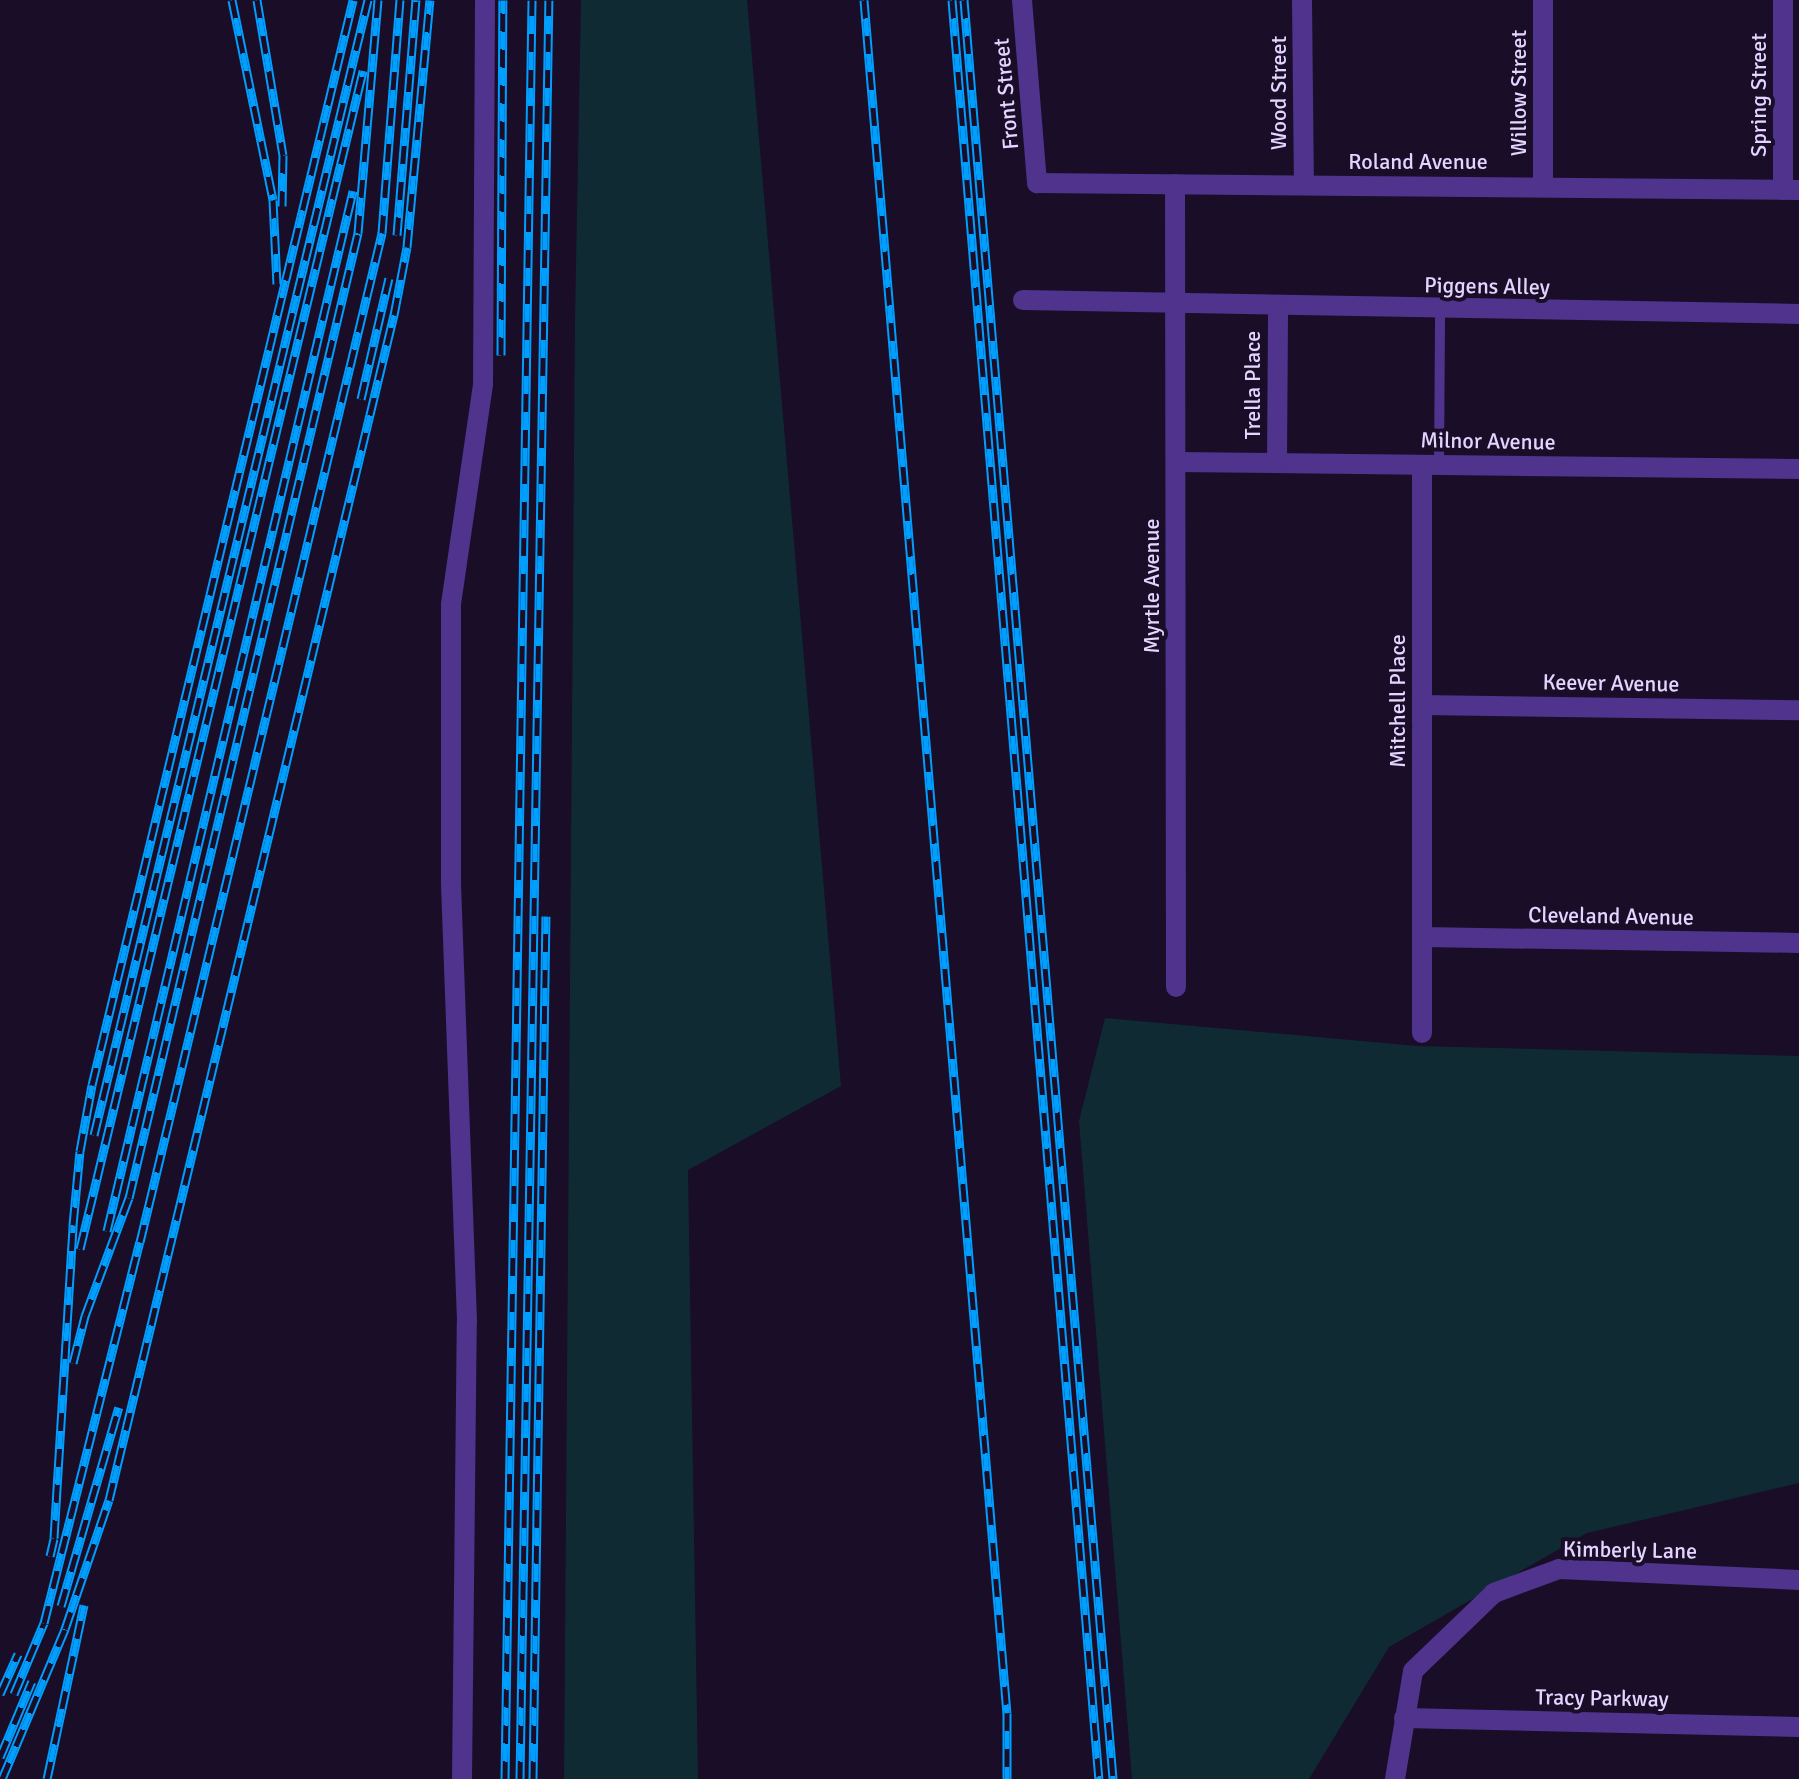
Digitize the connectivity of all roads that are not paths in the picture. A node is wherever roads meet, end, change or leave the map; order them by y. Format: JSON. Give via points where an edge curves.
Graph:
{"nodes":[{"id":1,"x":485,"y":0,"type":"edge"},
{"id":2,"x":1022,"y":0,"type":"edge"},
{"id":3,"x":1302,"y":0,"type":"edge"},
{"id":4,"x":1543,"y":0,"type":"edge"},
{"id":5,"x":1783,"y":0,"type":"edge"},
{"id":6,"x":1037,"y":183,"type":"joint"},
{"id":7,"x":1175,"y":184,"type":"junction"},
{"id":8,"x":1304,"y":185,"type":"junction"},
{"id":9,"x":1543,"y":187,"type":"junction"},
{"id":10,"x":1791,"y":190,"type":"edge"},
{"id":11,"x":1023,"y":300,"type":"dead end"},
{"id":12,"x":1175,"y":305,"type":"junction"},
{"id":13,"x":1278,"y":307,"type":"junction"},
{"id":14,"x":1440,"y":309,"type":"junction"},
{"id":15,"x":1799,"y":314,"type":"edge"},
{"id":16,"x":1176,"y":462,"type":"junction"},
{"id":17,"x":1277,"y":463,"type":"junction"},
{"id":18,"x":1430,"y":465,"type":"junction"},
{"id":19,"x":1799,"y":469,"type":"edge"},
{"id":20,"x":1422,"y":705,"type":"junction"},
{"id":21,"x":1799,"y":710,"type":"edge"},
{"id":22,"x":1422,"y":937,"type":"junction"},
{"id":23,"x":1799,"y":943,"type":"edge"},
{"id":24,"x":1176,"y":987,"type":"dead end"},
{"id":25,"x":1422,"y":1033,"type":"dead end"},
{"id":26,"x":1799,"y":1580,"type":"edge"},
{"id":27,"x":1404,"y":1718,"type":"junction"},
{"id":28,"x":1799,"y":1727,"type":"edge"},
{"id":29,"x":462,"y":1779,"type":"edge"},
{"id":30,"x":1395,"y":1779,"type":"edge"}],
"edges":[{"from":1,"to":29,"type":"street","via":[[483,384],[451,604],[451,882],[467,1321]]},
{"from":2,"to":6,"type":"street","name":"Front Street"},
{"from":3,"to":8,"type":"street","name":"Wood Street"},
{"from":4,"to":9,"type":"street","name":"Willow Street"},
{"from":5,"to":10,"type":"street","name":"Spring Street"},
{"from":6,"to":7,"type":"street","name":"Roland Avenue"},
{"from":7,"to":8,"type":"street","name":"Roland Avenue"},
{"from":7,"to":12,"type":"street","name":"Myrtle Avenue"},
{"from":8,"to":9,"type":"street","name":"Roland Avenue"},
{"from":9,"to":10,"type":"street","name":"Roland Avenue"},
{"from":11,"to":12,"type":"street","name":"Piggens Alley"},
{"from":12,"to":13,"type":"street","name":"Piggens Alley"},
{"from":12,"to":16,"type":"street","name":"Myrtle Avenue"},
{"from":13,"to":14,"type":"street","name":"Piggens Alley"},
{"from":13,"to":17,"type":"street","name":"Trella Place"},
{"from":14,"to":15,"type":"street","name":"Piggens Alley"},
{"from":14,"to":18,"type":"lane"},
{"from":16,"to":17,"type":"street","name":"Milnor Avenue"},
{"from":16,"to":24,"type":"street","name":"Myrtle Avenue"},
{"from":17,"to":18,"type":"street","name":"Milnor Avenue"},
{"from":18,"to":19,"type":"street","name":"Milnor Avenue"},
{"from":18,"to":20,"type":"street","name":"Mitchell Place"},
{"from":20,"to":21,"type":"street","name":"Keever Avenue"},
{"from":20,"to":22,"type":"street","name":"Mitchell Place"},
{"from":22,"to":23,"type":"street","name":"Cleveland Avenue"},
{"from":22,"to":25,"type":"street","name":"Mitchell Place"},
{"from":26,"to":27,"type":"street","name":"Kimberly Lane","via":[[1559,1569],[1494,1593],[1484,1602],[1413,1671]]},
{"from":27,"to":28,"type":"street","name":"Tracy Parkway"},
{"from":27,"to":30,"type":"street","name":"Kimberly Lane"}]}
